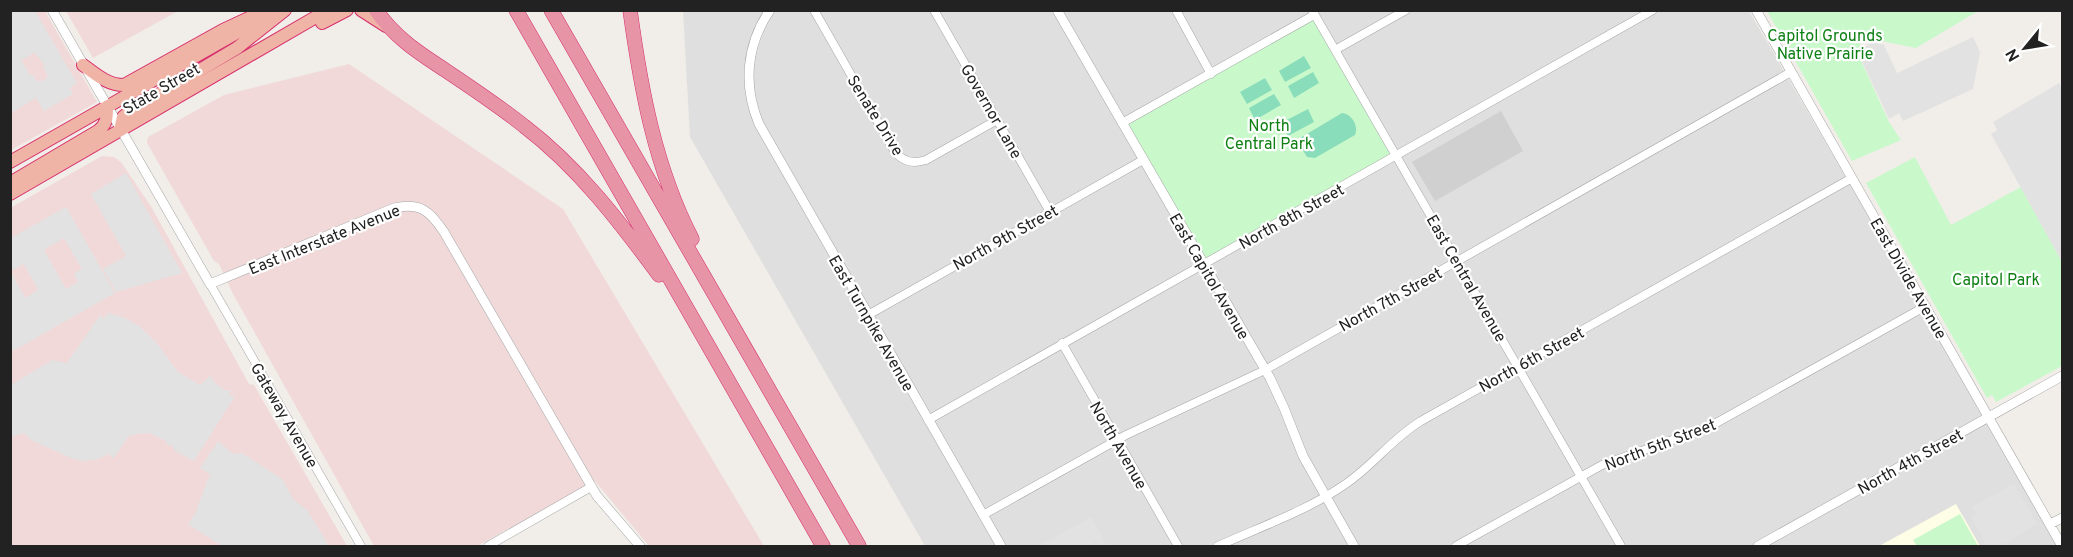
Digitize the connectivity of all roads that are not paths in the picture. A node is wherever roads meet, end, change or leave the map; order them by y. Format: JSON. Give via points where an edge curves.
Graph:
{"nodes":[{"id":1,"x":52,"y":10,"type":"edge"},
{"id":2,"x":265,"y":10,"type":"edge"},
{"id":3,"x":277,"y":10,"type":"edge"},
{"id":4,"x":285,"y":10,"type":"edge"},
{"id":5,"x":328,"y":10,"type":"edge"},
{"id":6,"x":347,"y":10,"type":"edge"},
{"id":7,"x":361,"y":10,"type":"edge"},
{"id":8,"x":376,"y":10,"type":"edge"},
{"id":9,"x":516,"y":10,"type":"edge"},
{"id":10,"x":551,"y":10,"type":"edge"},
{"id":11,"x":630,"y":10,"type":"edge"},
{"id":12,"x":770,"y":10,"type":"edge"},
{"id":13,"x":814,"y":10,"type":"edge"},
{"id":14,"x":934,"y":10,"type":"edge"},
{"id":15,"x":1057,"y":10,"type":"edge"},
{"id":16,"x":1176,"y":10,"type":"edge"},
{"id":17,"x":1406,"y":10,"type":"edge"},
{"id":18,"x":1653,"y":10,"type":"edge"},
{"id":19,"x":1756,"y":10,"type":"edge"},
{"id":20,"x":1313,"y":13,"type":"edge"},
{"id":21,"x":389,"y":28,"type":"junction"},
{"id":22,"x":1335,"y":50,"type":"junction"},
{"id":23,"x":83,"y":64,"type":"junction"},
{"id":24,"x":1791,"y":72,"type":"junction"},
{"id":25,"x":1211,"y":74,"type":"junction"},
{"id":26,"x":107,"y":107,"type":"junction"},
{"id":27,"x":154,"y":111,"type":"junction"},
{"id":28,"x":997,"y":120,"type":"junction"},
{"id":29,"x":1122,"y":123,"type":"junction"},
{"id":30,"x":120,"y":130,"type":"junction"},
{"id":31,"x":38,"y":146,"type":"junction"},
{"id":32,"x":1396,"y":156,"type":"junction"},
{"id":33,"x":1143,"y":159,"type":"junction"},
{"id":34,"x":10,"y":162,"type":"edge"},
{"id":35,"x":10,"y":172,"type":"edge"},
{"id":36,"x":1852,"y":178,"type":"junction"},
{"id":37,"x":10,"y":183,"type":"edge"},
{"id":38,"x":10,"y":194,"type":"edge"},
{"id":39,"x":1050,"y":212,"type":"junction"},
{"id":40,"x":1457,"y":261,"type":"junction"},
{"id":41,"x":1204,"y":264,"type":"junction"},
{"id":42,"x":210,"y":284,"type":"junction"},
{"id":43,"x":1926,"y":306,"type":"junction"},
{"id":44,"x":868,"y":315,"type":"junction"},
{"id":45,"x":1062,"y":343,"type":"junction"},
{"id":46,"x":1518,"y":367,"type":"junction"},
{"id":47,"x":1265,"y":370,"type":"junction"},
{"id":48,"x":2062,"y":376,"type":"edge"},
{"id":49,"x":746,"y":411,"type":"junction"},
{"id":50,"x":1989,"y":417,"type":"junction"},
{"id":51,"x":928,"y":420,"type":"junction"},
{"id":52,"x":1116,"y":441,"type":"junction"},
{"id":53,"x":804,"y":451,"type":"junction"},
{"id":54,"x":1580,"y":476,"type":"junction"},
{"id":55,"x":591,"y":487,"type":"junction"},
{"id":56,"x":1325,"y":497,"type":"junction"},
{"id":57,"x":983,"y":516,"type":"junction"},
{"id":58,"x":2062,"y":518,"type":"edge"},
{"id":59,"x":2050,"y":524,"type":"junction"},
{"id":60,"x":361,"y":546,"type":"edge"},
{"id":61,"x":488,"y":546,"type":"edge"},
{"id":62,"x":640,"y":546,"type":"edge"},
{"id":63,"x":823,"y":546,"type":"edge"},
{"id":64,"x":859,"y":546,"type":"edge"},
{"id":65,"x":1001,"y":546,"type":"edge"},
{"id":66,"x":1178,"y":546,"type":"edge"},
{"id":67,"x":1218,"y":546,"type":"edge"},
{"id":68,"x":1354,"y":546,"type":"edge"},
{"id":69,"x":1456,"y":546,"type":"edge"},
{"id":70,"x":1621,"y":546,"type":"edge"},
{"id":71,"x":1758,"y":546,"type":"edge"},
{"id":72,"x":2062,"y":546,"type":"edge"}],
"edges":[{"from":1,"to":23,"type":"street"},
{"from":2,"to":23,"type":"highway","via":[[124,85],[105,81]]},
{"from":3,"to":26,"type":"highway","name":"State Street"},
{"from":4,"to":30,"type":"highway","via":[[237,48],[128,112]]},
{"from":5,"to":27,"type":"highway","name":"State Street"},
{"from":6,"to":27,"type":"highway","via":[[177,106]]},
{"from":7,"to":21,"type":"highway"},
{"from":8,"to":21,"type":"highway"},
{"from":9,"to":49,"type":"highway"},
{"from":10,"to":53,"type":"highway"},
{"from":11,"to":53,"type":"highway","via":[[645,106],[673,197]]},
{"from":12,"to":44,"type":"street","name":"East Turnpike Avenue","via":[[752,46],[748,68],[755,116]]},
{"from":13,"to":28,"type":"street","name":"Senate Drive","via":[[903,160],[926,160]]},
{"from":14,"to":28,"type":"street","name":"Governor Lane"},
{"from":15,"to":29,"type":"street","name":"East Capitol Avenue"},
{"from":16,"to":25,"type":"street"},
{"from":17,"to":22,"type":"street"},
{"from":18,"to":32,"type":"street","name":"North 8th Street"},
{"from":19,"to":24,"type":"street","name":"East Divide Avenue"},
{"from":20,"to":22,"type":"street","name":"East Central Avenue"},
{"from":20,"to":25,"type":"street"},
{"from":21,"to":49,"type":"highway","via":[[524,126],[575,172],[624,228],[670,291]]},
{"from":22,"to":32,"type":"street","name":"East Central Avenue"},
{"from":23,"to":26,"type":"street"},
{"from":24,"to":36,"type":"street","name":"East Divide Avenue"},
{"from":24,"to":40,"type":"street","name":"North 7th Street"},
{"from":25,"to":29,"type":"street"},
{"from":26,"to":30,"type":"street"},
{"from":26,"to":31,"type":"highway","name":"State Street"},
{"from":26,"to":37,"type":"highway","via":[[107,119],[98,131]]},
{"from":27,"to":30,"type":"highway","name":"State Street"},
{"from":28,"to":39,"type":"street","name":"Governor Lane"},
{"from":29,"to":33,"type":"street","name":"East Capitol Avenue"},
{"from":30,"to":38,"type":"highway","name":"State Street"},
{"from":30,"to":42,"type":"street"},
{"from":31,"to":34,"type":"highway","name":"State Street"},
{"from":31,"to":35,"type":"highway"},
{"from":32,"to":40,"type":"street","name":"East Central Avenue"},
{"from":32,"to":41,"type":"street","name":"North 8th Street"},
{"from":33,"to":39,"type":"street","name":"North 9th Street"},
{"from":33,"to":41,"type":"street","name":"East Capitol Avenue"},
{"from":36,"to":43,"type":"street","name":"East Divide Avenue"},
{"from":36,"to":46,"type":"street","name":"North 6th Street"},
{"from":39,"to":44,"type":"street","name":"North 9th Street"},
{"from":40,"to":46,"type":"street","name":"East Central Avenue"},
{"from":40,"to":47,"type":"street","name":"North 7th Street"},
{"from":41,"to":45,"type":"street","name":"North 8th Street"},
{"from":41,"to":47,"type":"street","name":"East Capitol Avenue"},
{"from":42,"to":55,"type":"street","name":"East Interstate Avenue","via":[[394,208],[420,207],[444,232]]},
{"from":42,"to":60,"type":"street","name":"Gateway Avenue"},
{"from":43,"to":50,"type":"street","name":"East Divide Avenue"},
{"from":43,"to":54,"type":"street","name":"North 5th Street","via":[[1703,430],[1613,460]]},
{"from":44,"to":51,"type":"street","name":"East Turnpike Avenue"},
{"from":45,"to":51,"type":"street","name":"North 8th Street"},
{"from":45,"to":52,"type":"street","name":"North Avenue"},
{"from":46,"to":54,"type":"street","name":"East Central Avenue"},
{"from":46,"to":56,"type":"street","name":"North 6th Street","via":[[1409,428],[1352,480]]},
{"from":47,"to":52,"type":"street","name":"North 7th Street"},
{"from":47,"to":56,"type":"street","name":"East Capitol Avenue"},
{"from":48,"to":50,"type":"street","name":"North 4th Street"},
{"from":49,"to":63,"type":"highway"},
{"from":50,"to":59,"type":"street","name":"East Divide Avenue"},
{"from":50,"to":71,"type":"street","name":"North 4th Street"},
{"from":51,"to":57,"type":"street","name":"East Turnpike Avenue"},
{"from":52,"to":57,"type":"street","name":"North 7th Street"},
{"from":52,"to":66,"type":"street","name":"North Avenue"},
{"from":53,"to":64,"type":"highway"},
{"from":54,"to":69,"type":"street","name":"North 5th Street"},
{"from":54,"to":70,"type":"street","name":"East Central Avenue"},
{"from":55,"to":61,"type":"street"},
{"from":55,"to":62,"type":"street","name":"East Interstate Avenue"},
{"from":56,"to":67,"type":"street","name":"North 6th Street"},
{"from":56,"to":68,"type":"street","name":"East Capitol Avenue"},
{"from":57,"to":65,"type":"street","name":"East Turnpike Avenue"},
{"from":58,"to":59,"type":"street"},
{"from":59,"to":72,"type":"street","name":"East Divide Avenue"}]}
